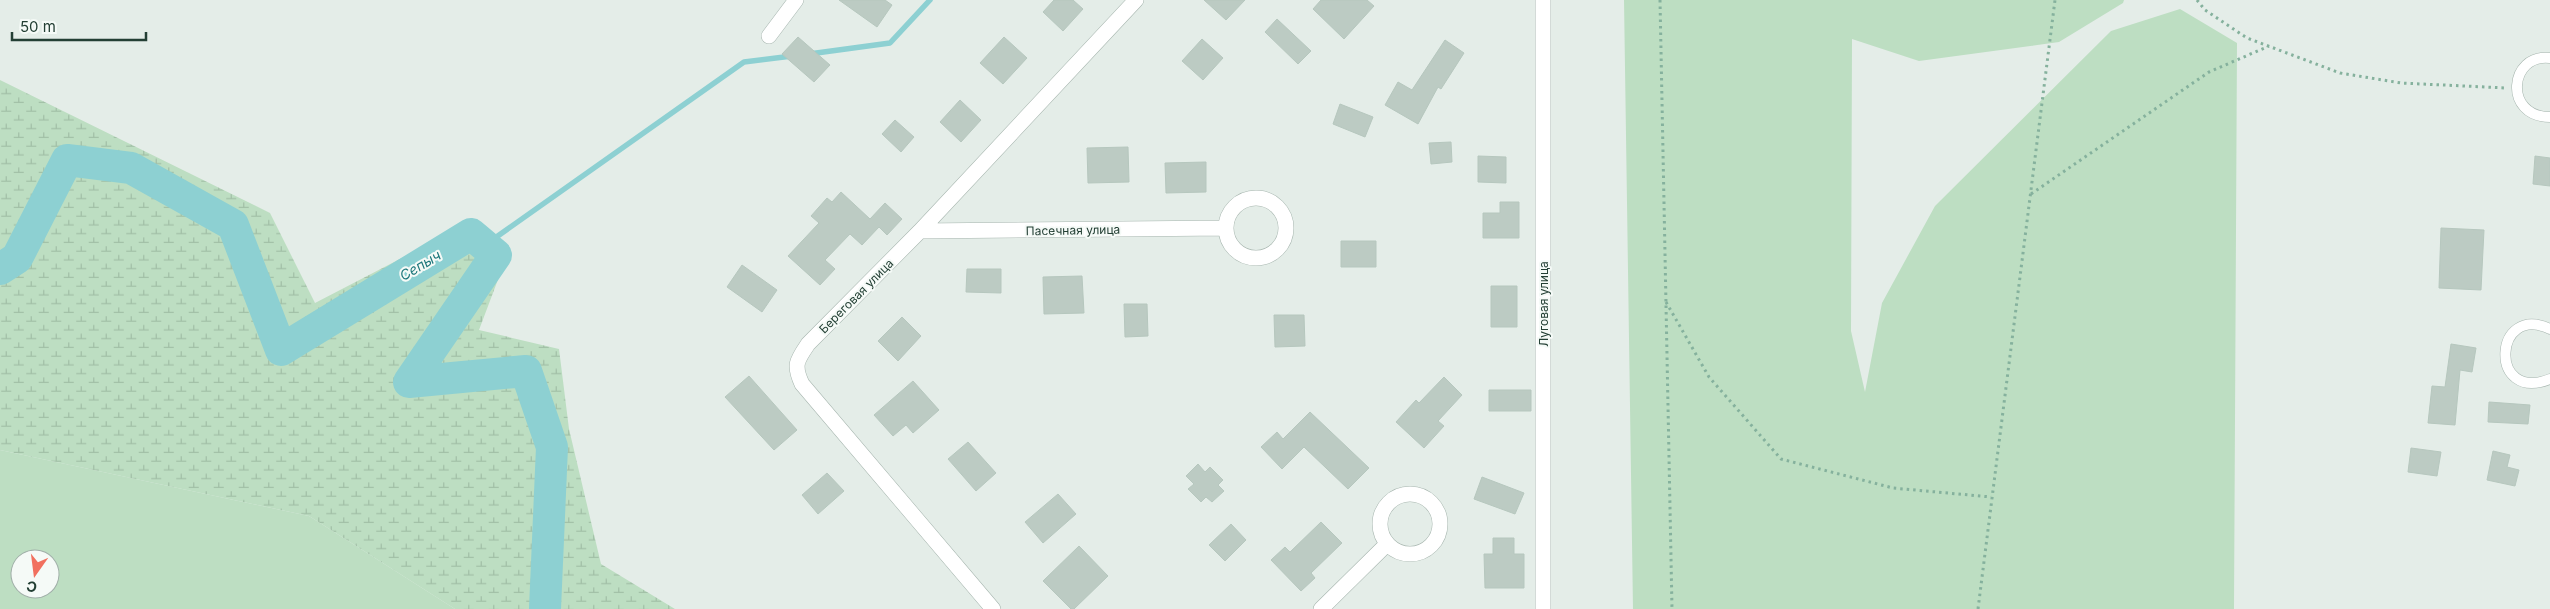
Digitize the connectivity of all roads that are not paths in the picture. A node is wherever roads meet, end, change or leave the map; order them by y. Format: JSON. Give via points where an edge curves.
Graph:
{"nodes":[{"id":1,"x":796,"y":0,"type":"edge"},
{"id":2,"x":1136,"y":0,"type":"edge"},
{"id":3,"x":1543,"y":0,"type":"edge"},
{"id":4,"x":769,"y":36,"type":"dead end"},
{"id":5,"x":2550,"y":58,"type":"edge"},
{"id":6,"x":2550,"y":117,"type":"edge"},
{"id":7,"x":1226,"y":228,"type":"junction"},
{"id":8,"x":920,"y":231,"type":"junction"},
{"id":9,"x":2550,"y":329,"type":"edge"},
{"id":10,"x":2550,"y":379,"type":"edge"},
{"id":11,"x":1387,"y":544,"type":"junction"},
{"id":12,"x":992,"y":609,"type":"edge"},
{"id":13,"x":1322,"y":609,"type":"edge"},
{"id":14,"x":1543,"y":609,"type":"edge"}],
"edges":[{"from":1,"to":4,"type":"street"},
{"from":2,"to":8,"type":"street","name":"Береговая улица"},
{"from":3,"to":14,"type":"street","name":"Луговая улица"},
{"from":5,"to":6,"type":"lane","via":[[2528,64],[2522,70],[2516,89],[2524,108],[2532,114]]},
{"from":7,"to":7,"type":"street","via":[[1227,237],[1236,250],[1250,258],[1258,258],[1273,254],[1280,248],[1287,226],[1277,206],[1256,198],[1235,206]]},
{"from":7,"to":8,"type":"street","name":"Пасечная улица"},
{"from":8,"to":12,"type":"street","name":"Береговая улица","via":[[808,344],[798,359],[796,372],[806,389]]},
{"from":9,"to":10,"type":"lane","via":[[2533,324],[2516,330],[2505,346],[2504,355],[2512,374],[2520,380],[2530,384]]},
{"from":11,"to":11,"type":"street","via":[[1400,553],[1408,554],[1416,554],[1430,546],[1439,533],[1440,517],[1426,498],[1412,493],[1390,501],[1381,514],[1380,522]]},
{"from":11,"to":13,"type":"street"}]}
